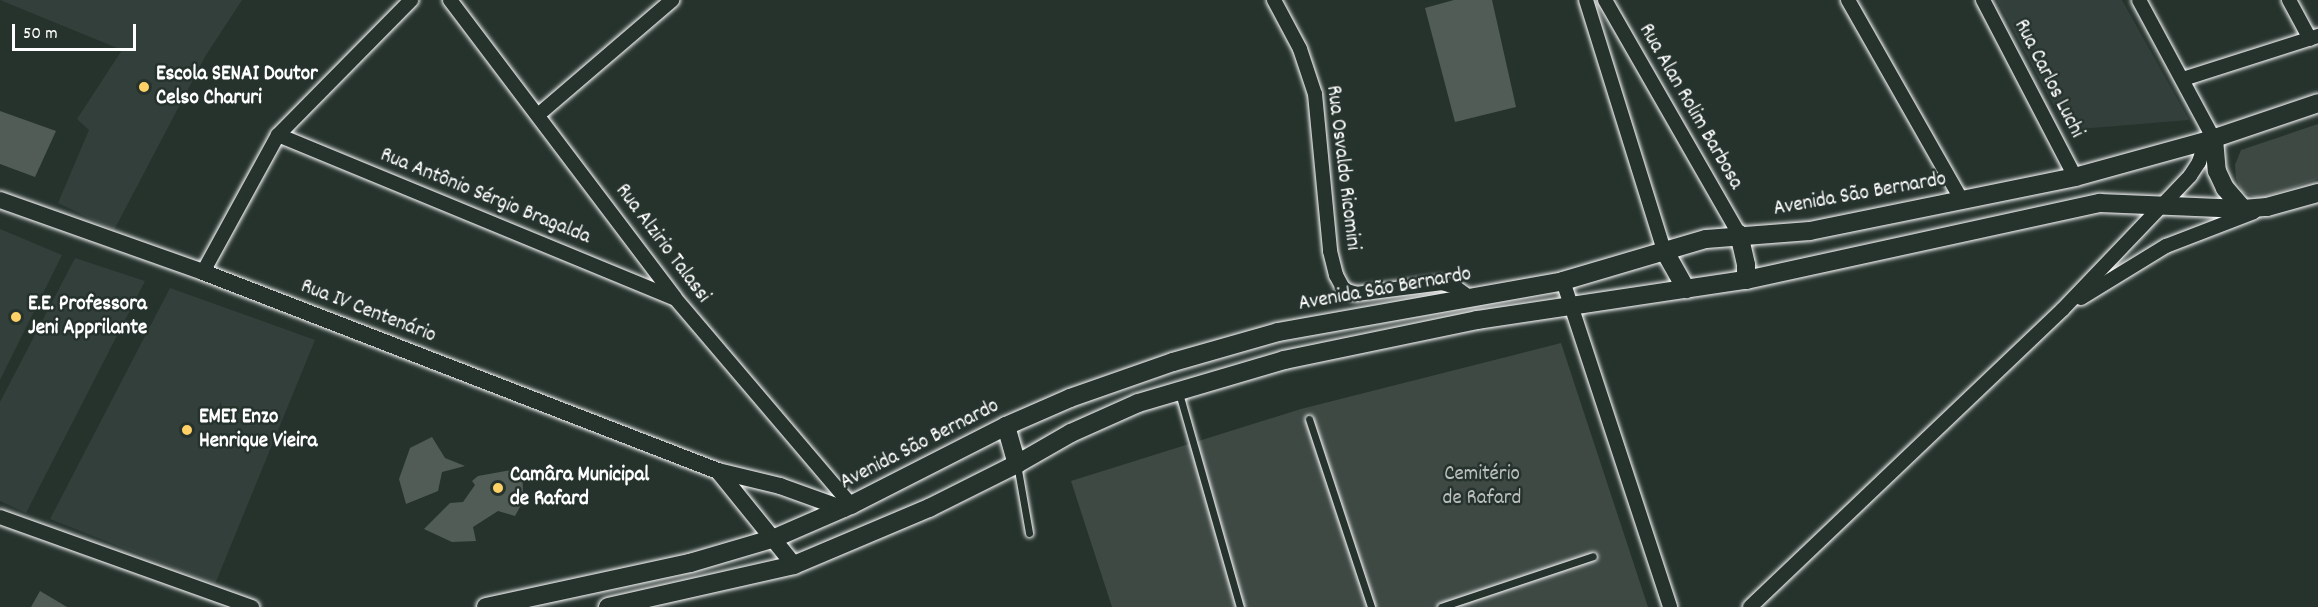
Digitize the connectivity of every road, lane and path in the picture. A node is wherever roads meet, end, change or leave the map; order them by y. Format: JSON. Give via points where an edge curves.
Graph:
{"nodes":[{"id":1,"x":411,"y":0,"type":"edge"},
{"id":2,"x":450,"y":0,"type":"edge"},
{"id":3,"x":672,"y":0,"type":"edge"},
{"id":4,"x":1274,"y":0,"type":"edge"},
{"id":5,"x":1586,"y":0,"type":"edge"},
{"id":6,"x":1605,"y":0,"type":"edge"},
{"id":7,"x":1848,"y":0,"type":"edge"},
{"id":8,"x":1983,"y":0,"type":"edge"},
{"id":9,"x":2139,"y":0,"type":"edge"},
{"id":10,"x":2289,"y":0,"type":"edge"},
{"id":11,"x":2314,"y":38,"type":"edge"},
{"id":12,"x":2183,"y":79,"type":"junction"},
{"id":13,"x":2318,"y":103,"type":"edge"},
{"id":14,"x":538,"y":115,"type":"junction"},
{"id":15,"x":278,"y":135,"type":"junction"},
{"id":16,"x":2210,"y":140,"type":"junction"},
{"id":17,"x":2075,"y":177,"type":"junction"},
{"id":18,"x":2318,"y":193,"type":"edge"},
{"id":19,"x":1961,"y":199,"type":"junction"},
{"id":20,"x":0,"y":200,"type":"edge"},
{"id":21,"x":2165,"y":204,"type":"junction"},
{"id":22,"x":2267,"y":207,"type":"junction"},
{"id":23,"x":2243,"y":208,"type":"junction"},
{"id":24,"x":1739,"y":234,"type":"junction"},
{"id":25,"x":1664,"y":250,"type":"junction"},
{"id":26,"x":203,"y":272,"type":"junction"},
{"id":27,"x":1746,"y":280,"type":"junction"},
{"id":28,"x":1563,"y":281,"type":"junction"},
{"id":29,"x":1686,"y":289,"type":"junction"},
{"id":30,"x":1469,"y":297,"type":"junction"},
{"id":31,"x":675,"y":298,"type":"junction"},
{"id":32,"x":1570,"y":305,"type":"junction"},
{"id":33,"x":2062,"y":310,"type":"junction"},
{"id":34,"x":1278,"y":332,"type":"junction"},
{"id":35,"x":1284,"y":360,"type":"junction"},
{"id":36,"x":1178,"y":391,"type":"junction"},
{"id":37,"x":1309,"y":419,"type":"dead end"},
{"id":38,"x":1006,"y":426,"type":"junction"},
{"id":39,"x":1017,"y":464,"type":"junction"},
{"id":40,"x":718,"y":471,"type":"junction"},
{"id":41,"x":848,"y":507,"type":"junction"},
{"id":42,"x":0,"y":517,"type":"edge"},
{"id":43,"x":1029,"y":533,"type":"dead end"},
{"id":44,"x":775,"y":538,"type":"junction"},
{"id":45,"x":1593,"y":556,"type":"dead end"},
{"id":46,"x":794,"y":565,"type":"junction"},
{"id":47,"x":252,"y":607,"type":"edge"},
{"id":48,"x":486,"y":607,"type":"edge"},
{"id":49,"x":608,"y":607,"type":"edge"},
{"id":50,"x":1240,"y":607,"type":"edge"},
{"id":51,"x":1371,"y":607,"type":"edge"},
{"id":52,"x":1441,"y":607,"type":"edge"},
{"id":53,"x":1670,"y":607,"type":"edge"},
{"id":54,"x":1750,"y":607,"type":"edge"}],
"edges":[{"from":1,"to":15,"type":"street"},
{"from":2,"to":14,"type":"street","name":"Rua Alzirio Talassi"},
{"from":3,"to":14,"type":"street"},
{"from":4,"to":30,"type":"street","name":"Rua Osvaldo Ricomini","via":[[1300,49],[1315,94],[1330,251],[1344,290],[1356,294],[1442,283]]},
{"from":5,"to":25,"type":"street"},
{"from":6,"to":24,"type":"street","name":"Rua Alan Rolim Barbosa"},
{"from":7,"to":19,"type":"street"},
{"from":8,"to":17,"type":"street","name":"Rua Carlos Luchi"},
{"from":9,"to":12,"type":"street"},
{"from":10,"to":11,"type":"street"},
{"from":11,"to":12,"type":"street"},
{"from":12,"to":16,"type":"street"},
{"from":13,"to":16,"type":"main road","name":"Avenida São Bernardo"},
{"from":14,"to":31,"type":"street","name":"Rua Alzirio Talassi"},
{"from":15,"to":26,"type":"street"},
{"from":15,"to":31,"type":"street","name":"Rua Antônio Sérgio Bragalda"},
{"from":16,"to":17,"type":"main road","name":"Avenida São Bernardo"},
{"from":16,"to":21,"type":"street","via":[[2199,162]]},
{"from":16,"to":23,"type":"main road","via":[[2225,188]]},
{"from":17,"to":19,"type":"main road","name":"Avenida São Bernardo"},
{"from":18,"to":22,"type":"main road"},
{"from":19,"to":24,"type":"main road","name":"Avenida São Bernardo","via":[[1810,231]]},
{"from":20,"to":26,"type":"street","name":"Rua IV Centenário"},
{"from":21,"to":23,"type":"main road"},
{"from":21,"to":27,"type":"main road","via":[[2100,204]]},
{"from":21,"to":33,"type":"street"},
{"from":22,"to":23,"type":"main road"},
{"from":22,"to":33,"type":"street","via":[[2166,246]]},
{"from":24,"to":25,"type":"main road","name":"Avenida São Bernardo"},
{"from":24,"to":27,"type":"main road"},
{"from":25,"to":28,"type":"main road","name":"Avenida São Bernardo"},
{"from":25,"to":29,"type":"main road"},
{"from":26,"to":40,"type":"street","name":"Rua IV Centenário"},
{"from":27,"to":29,"type":"main road"},
{"from":28,"to":30,"type":"main road","name":"Avenida São Bernardo"},
{"from":28,"to":32,"type":"street"},
{"from":29,"to":32,"type":"main road"},
{"from":30,"to":34,"type":"main road","name":"Avenida São Bernardo"},
{"from":31,"to":41,"type":"street","name":"Rua Alzirio Talassi"},
{"from":32,"to":35,"type":"main road"},
{"from":32,"to":53,"type":"street"},
{"from":33,"to":54,"type":"street"},
{"from":34,"to":35,"type":"main road"},
{"from":34,"to":38,"type":"main road","name":"Avenida São Bernardo","via":[[1173,362],[1070,398]]},
{"from":35,"to":36,"type":"main road"},
{"from":36,"to":39,"type":"main road","via":[[1119,411]]},
{"from":36,"to":50,"type":"lane"},
{"from":37,"to":51,"type":"lane"},
{"from":38,"to":39,"type":"main road"},
{"from":38,"to":41,"type":"main road","name":"Avenida São Bernardo"},
{"from":39,"to":43,"type":"lane"},
{"from":39,"to":46,"type":"main road","via":[[929,508]]},
{"from":40,"to":41,"type":"street","name":"Rua IV Centenário"},
{"from":40,"to":44,"type":"street","name":"Rua IV Centenário"},
{"from":41,"to":44,"type":"main road","name":"Avenida São Bernardo"},
{"from":42,"to":47,"type":"street"},
{"from":44,"to":46,"type":"street","name":"Rua IV Centenário"},
{"from":44,"to":48,"type":"main road","name":"Avenida São Bernardo","via":[[690,563]]},
{"from":45,"to":52,"type":"lane"},
{"from":46,"to":49,"type":"main road"}]}
